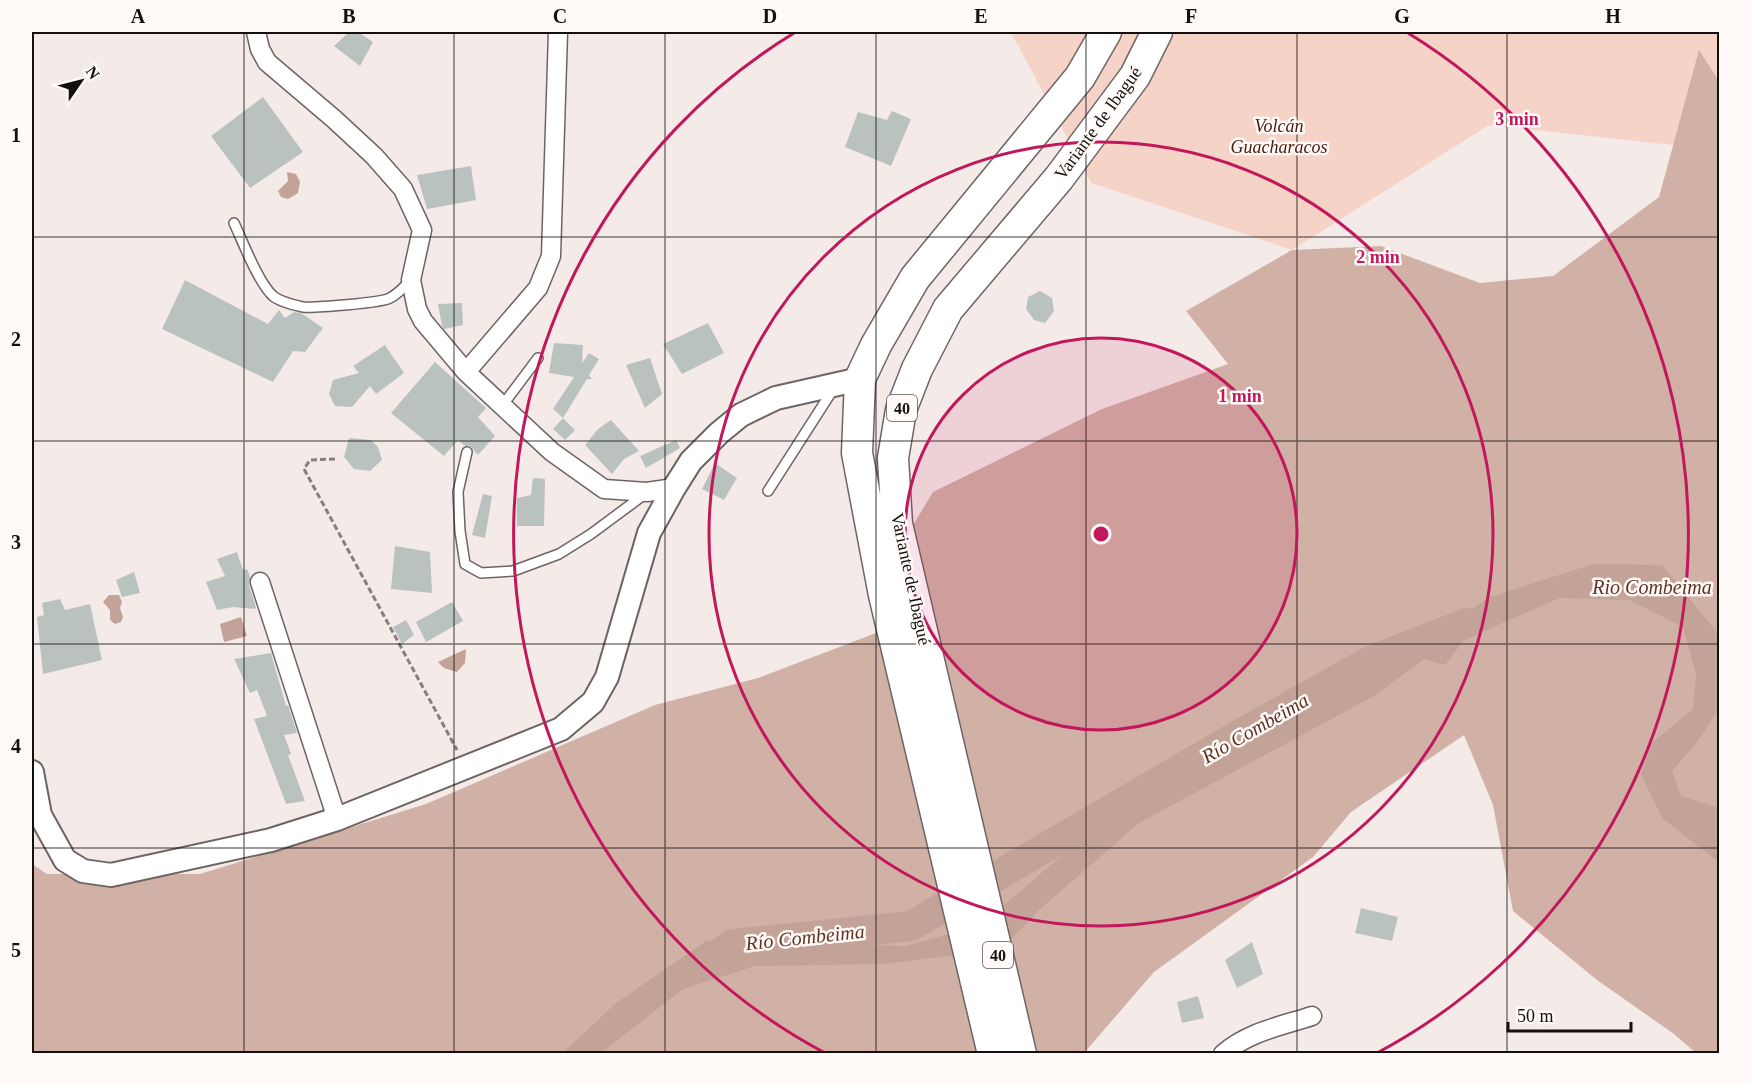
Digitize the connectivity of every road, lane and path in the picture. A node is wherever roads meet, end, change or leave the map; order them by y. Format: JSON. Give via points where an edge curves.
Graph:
{"nodes":[{"id":1,"x":256,"y":32,"type":"edge"},
{"id":2,"x":558,"y":32,"type":"edge"},
{"id":3,"x":1106,"y":32,"type":"edge"},
{"id":4,"x":1158,"y":32,"type":"edge"},
{"id":5,"x":234,"y":223,"type":"dead end"},
{"id":6,"x":411,"y":280,"type":"junction"},
{"id":7,"x":538,"y":358,"type":"dead end"},
{"id":8,"x":466,"y":372,"type":"junction"},
{"id":9,"x":848,"y":383,"type":"junction"},
{"id":10,"x":502,"y":406,"type":"junction"},
{"id":11,"x":467,"y":452,"type":"dead end"},
{"id":12,"x":335,"y":459,"type":"dead end"},
{"id":13,"x":674,"y":488,"type":"junction"},
{"id":14,"x":768,"y":491,"type":"dead end"},
{"id":15,"x":647,"y":492,"type":"junction"},
{"id":16,"x":260,"y":582,"type":"dead end"},
{"id":17,"x":466,"y":768,"type":"junction"},
{"id":18,"x":32,"y":772,"type":"edge"},
{"id":19,"x":337,"y":819,"type":"junction"},
{"id":20,"x":1312,"y":1016,"type":"dead end"},
{"id":21,"x":993,"y":1053,"type":"edge"},
{"id":22,"x":1021,"y":1053,"type":"edge"},
{"id":23,"x":1222,"y":1053,"type":"edge"}],
"edges":[{"from":1,"to":6,"type":"street","via":[[267,62],[334,118],[403,189],[422,230]]},
{"from":2,"to":8,"type":"street","via":[[551,256],[538,288]]},
{"from":3,"to":9,"type":"highway","name":"Variante de Ibagué","number":"40","via":[[1080,77],[915,278],[876,345]]},
{"from":4,"to":22,"type":"highway","name":"Variante de Ibagué","number":"40","via":[[1135,76],[1059,178],[948,309],[901,410],[893,458],[897,524]]},
{"from":5,"to":6,"type":"lane","via":[[267,288],[281,300],[304,307],[389,298]]},
{"from":6,"to":8,"type":"street","via":[[423,321]]},
{"from":7,"to":10,"type":"lane"},
{"from":8,"to":10,"type":"street"},
{"from":9,"to":13,"type":"street","via":[[776,398],[741,415],[691,461]]},
{"from":9,"to":14,"type":"lane"},
{"from":9,"to":21,"type":"highway","name":"Variante de Ibagué","number":"40","via":[[884,595]]},
{"from":10,"to":15,"type":"street","via":[[552,452],[604,489]]},
{"from":11,"to":15,"type":"lane","via":[[458,492],[460,531],[465,564],[481,573],[513,571],[559,554]]},
{"from":12,"to":17,"type":"path","via":[[310,460],[304,469]]},
{"from":13,"to":15,"type":"street"},
{"from":13,"to":17,"type":"street","via":[[649,533],[607,677],[593,702],[561,729]]},
{"from":16,"to":19,"type":"street"},
{"from":17,"to":19,"type":"street"},
{"from":18,"to":19,"type":"street","via":[[40,815],[65,860],[83,871],[111,875],[271,840]]},
{"from":20,"to":23,"type":"street","via":[[1253,1035]]}]}
